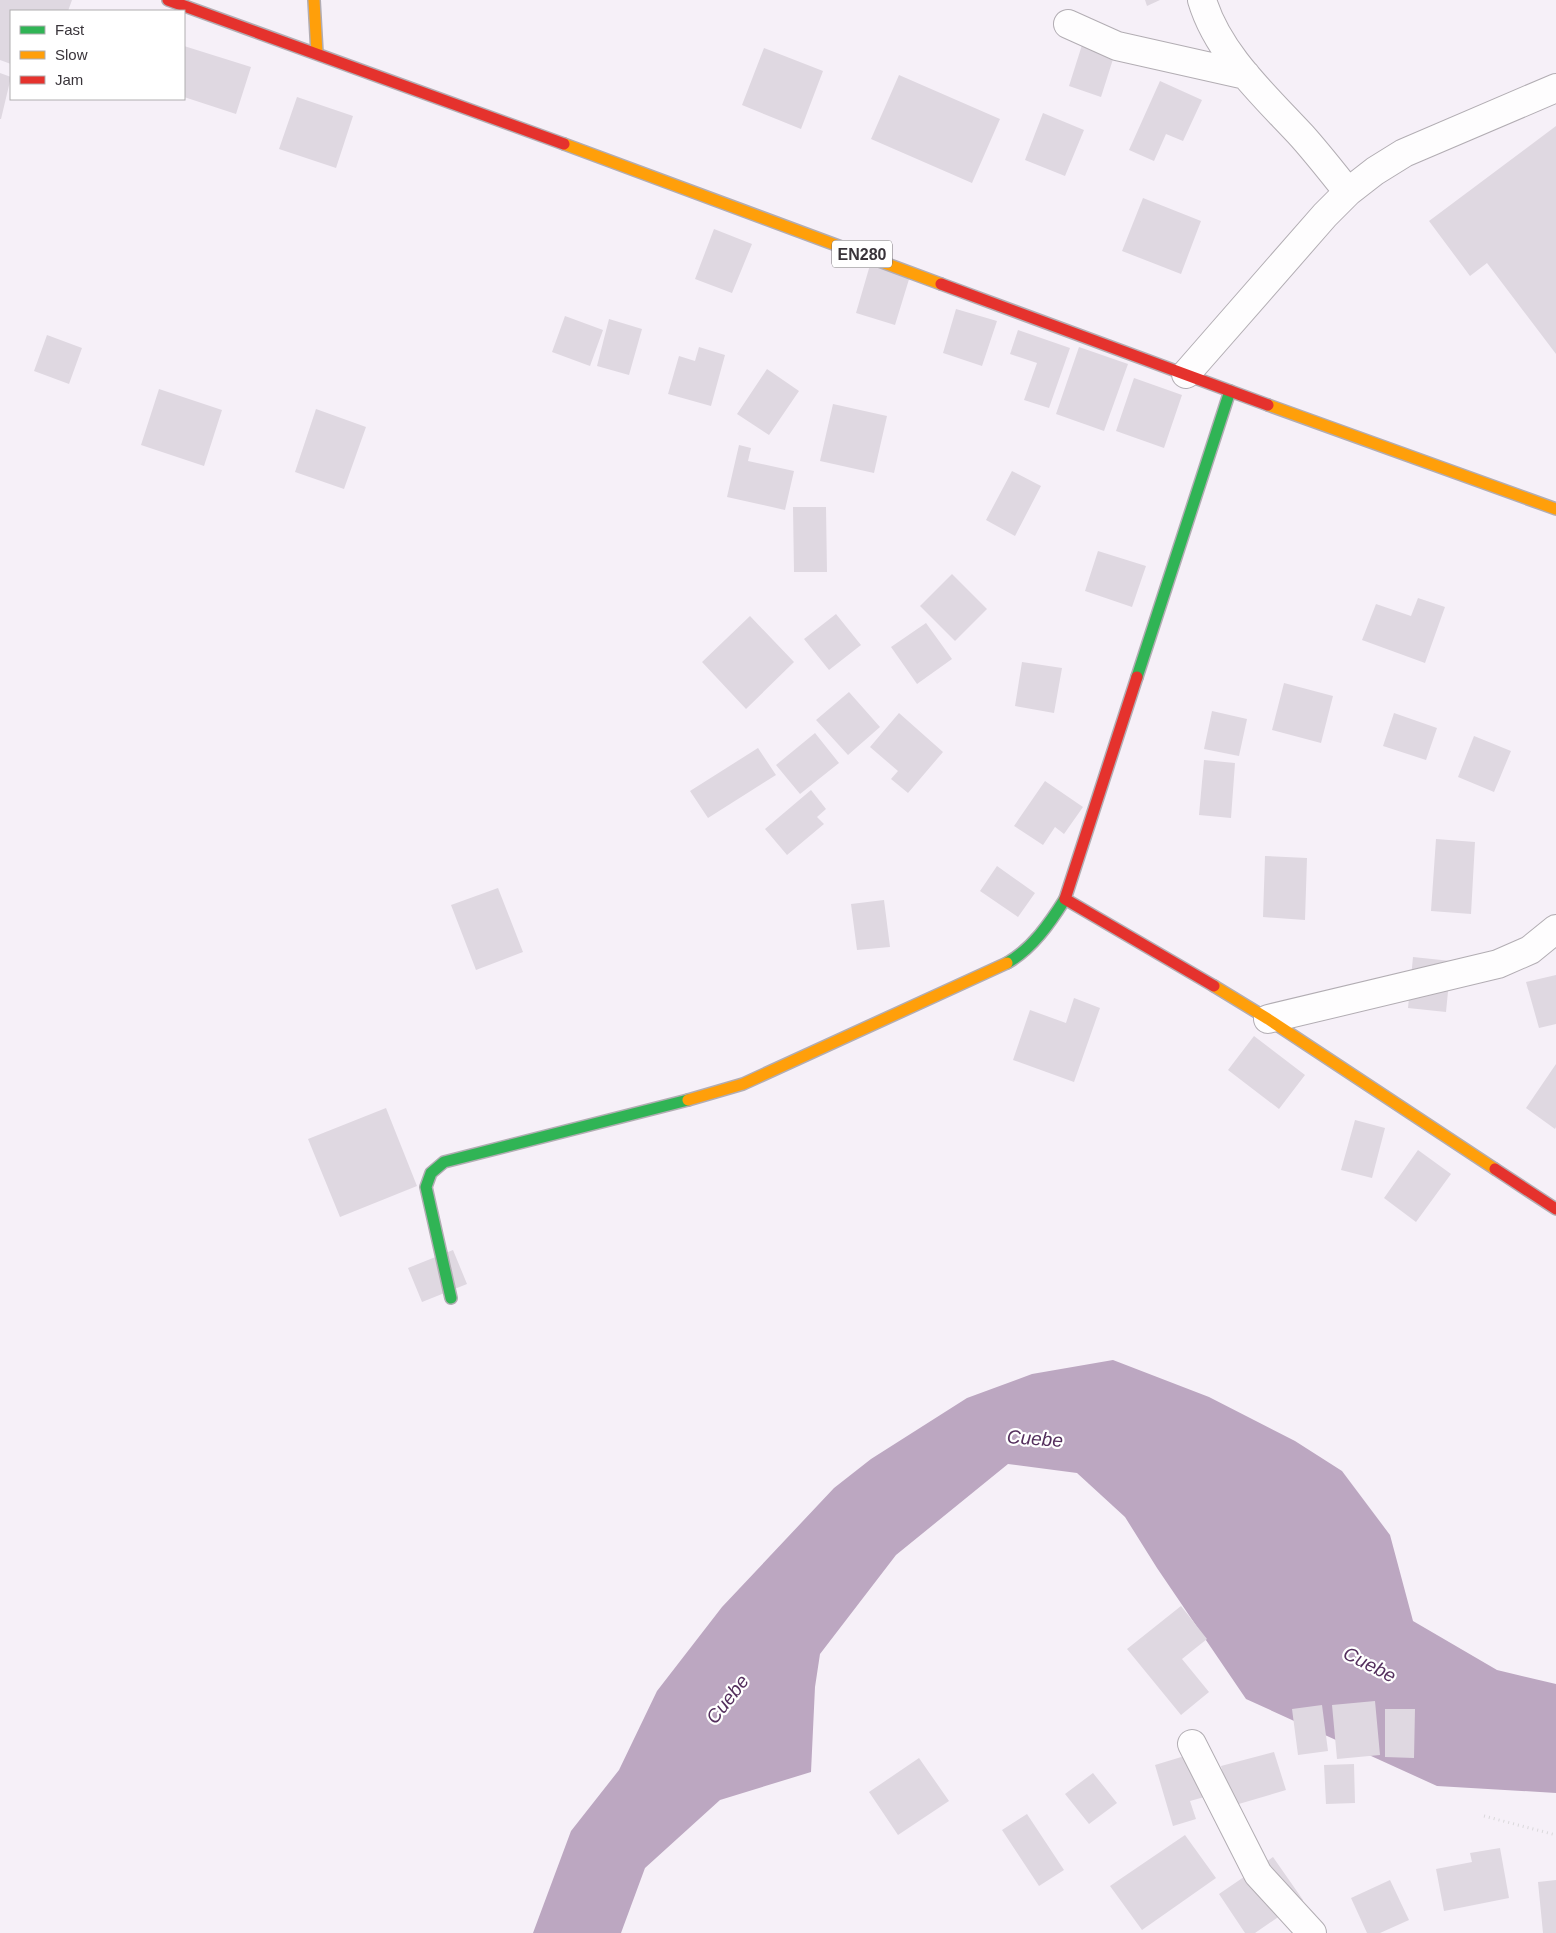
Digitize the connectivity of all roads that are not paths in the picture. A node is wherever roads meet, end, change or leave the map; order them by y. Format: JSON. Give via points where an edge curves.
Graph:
{"nodes":[{"id":1,"x":168,"y":0,"type":"edge"},
{"id":2,"x":314,"y":0,"type":"edge"},
{"id":3,"x":1202,"y":0,"type":"edge"},
{"id":4,"x":1068,"y":24,"type":"dead end"},
{"id":5,"x":317,"y":53,"type":"junction"},
{"id":6,"x":1246,"y":75,"type":"junction"},
{"id":7,"x":1556,"y":88,"type":"edge"},
{"id":8,"x":1348,"y":192,"type":"junction"},
{"id":9,"x":1186,"y":374,"type":"junction"},
{"id":10,"x":1230,"y":391,"type":"junction"},
{"id":11,"x":1556,"y":508,"type":"edge"},
{"id":12,"x":1065,"y":899,"type":"junction"},
{"id":13,"x":1556,"y":929,"type":"edge"},
{"id":14,"x":1268,"y":1019,"type":"junction"},
{"id":15,"x":1556,"y":1209,"type":"edge"},
{"id":16,"x":451,"y":1298,"type":"dead end"},
{"id":17,"x":1192,"y":1744,"type":"dead end"},
{"id":18,"x":1312,"y":1933,"type":"edge"}],
"edges":[{"from":1,"to":5,"type":"street","number":"EN280"},
{"from":2,"to":5,"type":"street"},
{"from":3,"to":6,"type":"street","via":[[1214,29]]},
{"from":4,"to":6,"type":"street","via":[[1117,46]]},
{"from":5,"to":9,"type":"street","number":"EN280"},
{"from":6,"to":8,"type":"street"},
{"from":7,"to":8,"type":"street","via":[[1404,153]]},
{"from":8,"to":9,"type":"street"},
{"from":9,"to":10,"type":"street","number":"EN280"},
{"from":10,"to":11,"type":"street","number":"EN280"},
{"from":10,"to":12,"type":"street"},
{"from":12,"to":14,"type":"street"},
{"from":12,"to":16,"type":"street","via":[[1046,929],[1009,962],[743,1084],[444,1162],[431,1173],[426,1187]]},
{"from":13,"to":14,"type":"street","via":[[1530,950],[1498,964]]},
{"from":14,"to":15,"type":"street"},
{"from":17,"to":18,"type":"street","via":[[1258,1874]]}]}
